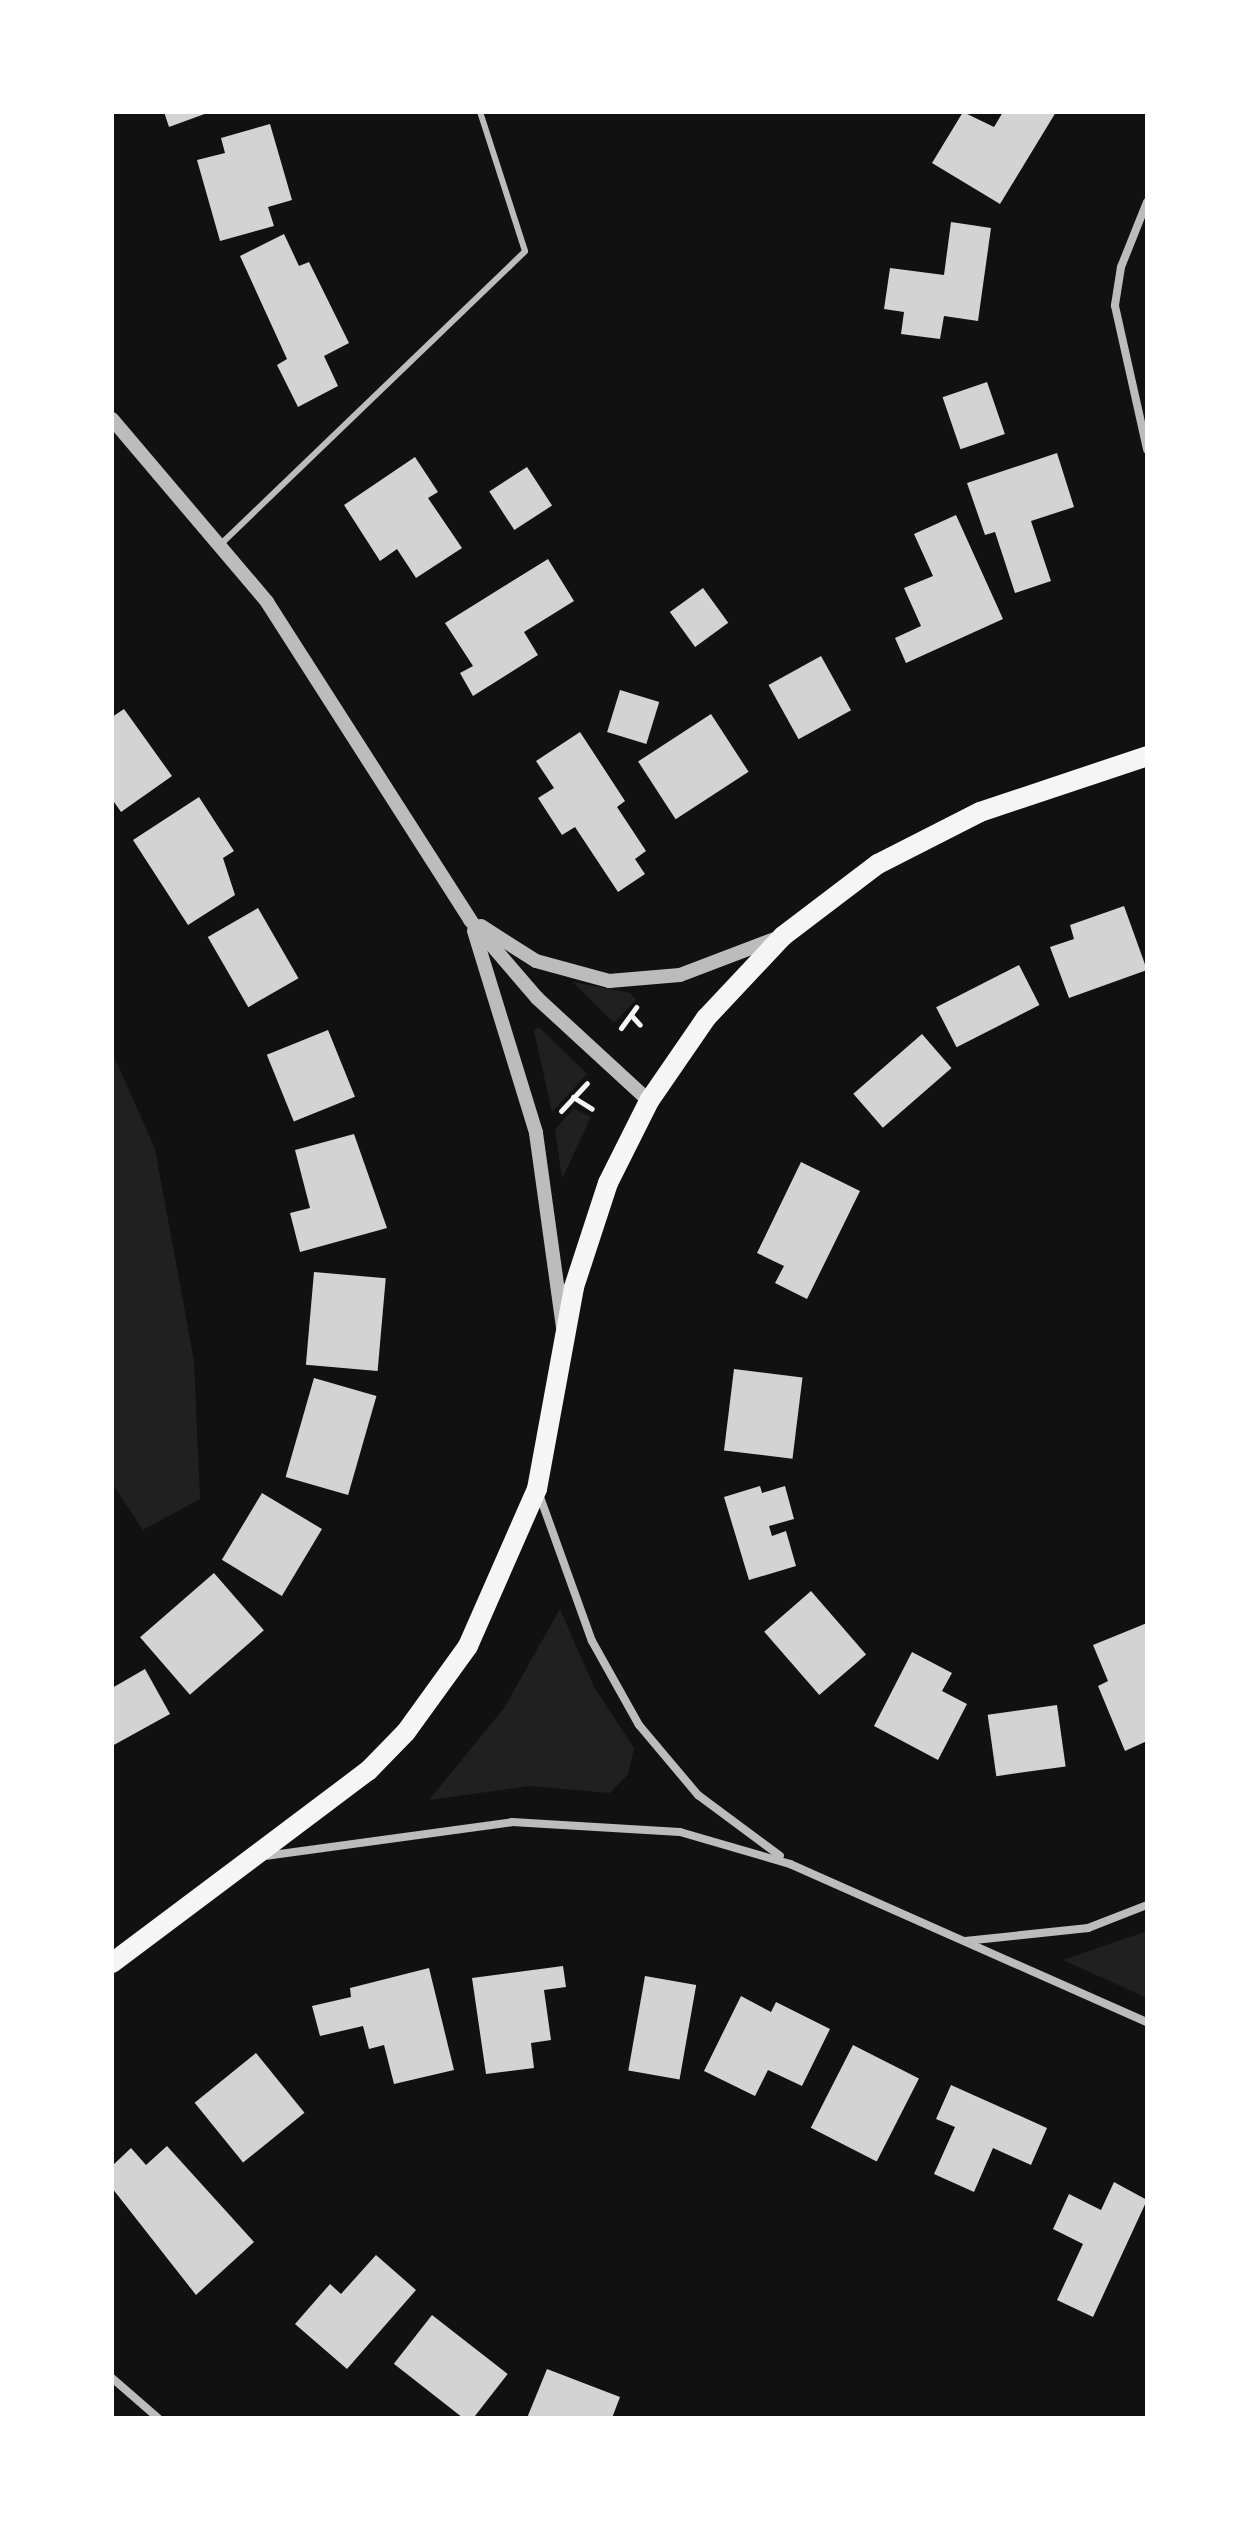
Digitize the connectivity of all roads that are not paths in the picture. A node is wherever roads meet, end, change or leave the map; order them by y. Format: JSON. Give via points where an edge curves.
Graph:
{"nodes":[{"id":1,"x":480,"y":112,"type":"edge"},
{"id":2,"x":1147,"y":202,"type":"edge"},
{"id":3,"x":112,"y":419,"type":"edge"},
{"id":4,"x":1147,"y":449,"type":"edge"},
{"id":5,"x":223,"y":542,"type":"junction"},
{"id":6,"x":1147,"y":756,"type":"edge"},
{"id":7,"x":470,"y":920,"type":"junction"},
{"id":8,"x":783,"y":936,"type":"junction"},
{"id":9,"x":649,"y":1101,"type":"junction"},
{"id":10,"x":564,"y":1340,"type":"junction"},
{"id":11,"x":537,"y":1489,"type":"junction"},
{"id":12,"x":262,"y":1856,"type":"junction"},
{"id":13,"x":790,"y":1864,"type":"junction"},
{"id":14,"x":1147,"y":1905,"type":"edge"},
{"id":15,"x":964,"y":1941,"type":"junction"},
{"id":16,"x":112,"y":1963,"type":"edge"},
{"id":17,"x":1147,"y":2022,"type":"edge"},
{"id":18,"x":112,"y":2378,"type":"edge"},
{"id":19,"x":158,"y":2418,"type":"edge"}],
"edges":[{"from":1,"to":5,"type":"lane","via":[[525,251]]},
{"from":2,"to":4,"type":"street","via":[[1121,267],[1115,306]]},
{"from":3,"to":5,"type":"street"},
{"from":5,"to":7,"type":"street"},
{"from":6,"to":8,"type":"main road","via":[[1037,790],[930,836]]},
{"from":7,"to":8,"type":"street","via":[[536,961],[609,981],[680,975]]},
{"from":7,"to":9,"type":"street","via":[[537,998]]},
{"from":7,"to":10,"type":"street","via":[[536,1133]]},
{"from":8,"to":9,"type":"main road","via":[[706,1018]]},
{"from":9,"to":10,"type":"main road","via":[[590,1232]]},
{"from":10,"to":11,"type":"main road"},
{"from":11,"to":12,"type":"main road","via":[[496,1594],[438,1691],[368,1771]]},
{"from":11,"to":13,"type":"street","via":[[592,1641],[639,1725],[698,1795]]},
{"from":12,"to":13,"type":"street","via":[[454,1826],[570,1821],[680,1832]]},
{"from":12,"to":16,"type":"main road"},
{"from":13,"to":15,"type":"street"},
{"from":14,"to":15,"type":"street","via":[[1088,1928]]},
{"from":15,"to":17,"type":"street"},
{"from":18,"to":19,"type":"street"}]}
